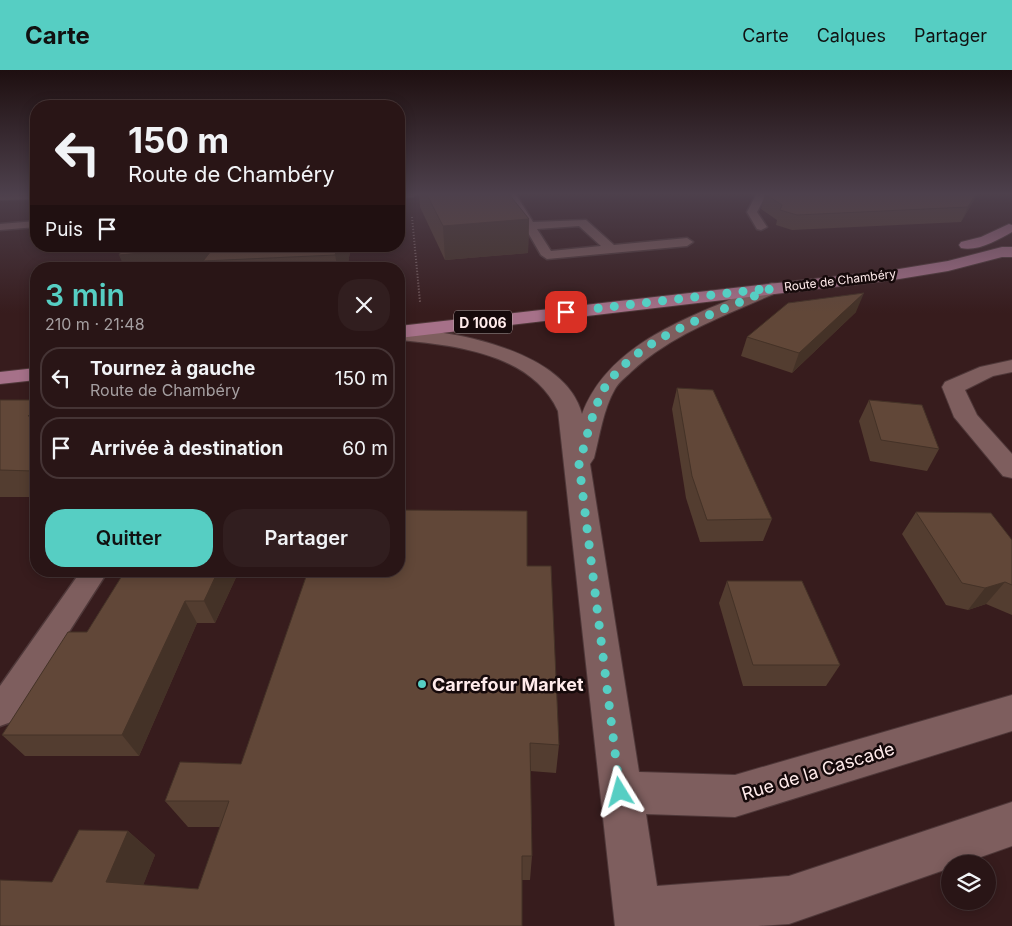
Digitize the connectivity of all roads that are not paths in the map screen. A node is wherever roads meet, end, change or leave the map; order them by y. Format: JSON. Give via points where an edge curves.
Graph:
{"nodes":[{"id":1,"x":534,"y":233,"type":"edge"},
{"id":2,"x":594,"y":233,"type":"edge"},
{"id":3,"x":998,"y":233,"type":"edge"},
{"id":4,"x":686,"y":242,"type":"dead end"},
{"id":5,"x":951,"y":248,"type":"dead end"},
{"id":6,"x":611,"y":249,"type":"junction"},
{"id":7,"x":1012,"y":252,"type":"edge"},
{"id":8,"x":771,"y":278,"type":"junction"},
{"id":9,"x":405,"y":332,"type":"edge"},
{"id":10,"x":405,"y":333,"type":"edge"},
{"id":11,"x":30,"y":356,"type":"edge"},
{"id":12,"x":0,"y":359,"type":"edge"},
{"id":13,"x":1012,"y":366,"type":"edge"},
{"id":14,"x":30,"y":375,"type":"edge"},
{"id":15,"x":0,"y":378,"type":"edge"},
{"id":16,"x":579,"y":464,"type":"junction"},
{"id":17,"x":1012,"y":470,"type":"edge"},
{"id":18,"x":90,"y":577,"type":"edge"},
{"id":19,"x":0,"y":712,"type":"edge"},
{"id":20,"x":1012,"y":713,"type":"edge"},
{"id":21,"x":620,"y":792,"type":"junction"},
{"id":22,"x":1012,"y":824,"type":"edge"},
{"id":23,"x":638,"y":918,"type":"edge"}],
"edges":[{"from":1,"to":6,"type":"lane","via":[[547,255]]},
{"from":2,"to":6,"type":"lane"},
{"from":3,"to":5,"type":"main road","via":[[986,240]]},
{"from":4,"to":6,"type":"lane"},
{"from":7,"to":8,"type":"main road","name":"Route de Chambéry","number":"D 1006","via":[[893,275]]},
{"from":8,"to":9,"type":"main road","name":"Route de Chambéry","number":"D 1006"},
{"from":8,"to":16,"type":"street","via":[[665,336],[632,359],[606,385],[594,412]]},
{"from":10,"to":16,"type":"street","via":[[467,343],[509,356],[536,371],[558,389],[570,411]]},
{"from":11,"to":12,"type":"main road"},
{"from":13,"to":17,"type":"street","via":[[987,371],[953,387],[966,417]]},
{"from":14,"to":15,"type":"main road"},
{"from":16,"to":21,"type":"street"},
{"from":18,"to":19,"type":"lane"},
{"from":20,"to":21,"type":"street","name":"Rue de la Cascade","via":[[735,796]]},
{"from":21,"to":23,"type":"street"},
{"from":22,"to":23,"type":"street","via":[[789,900]]}]}
